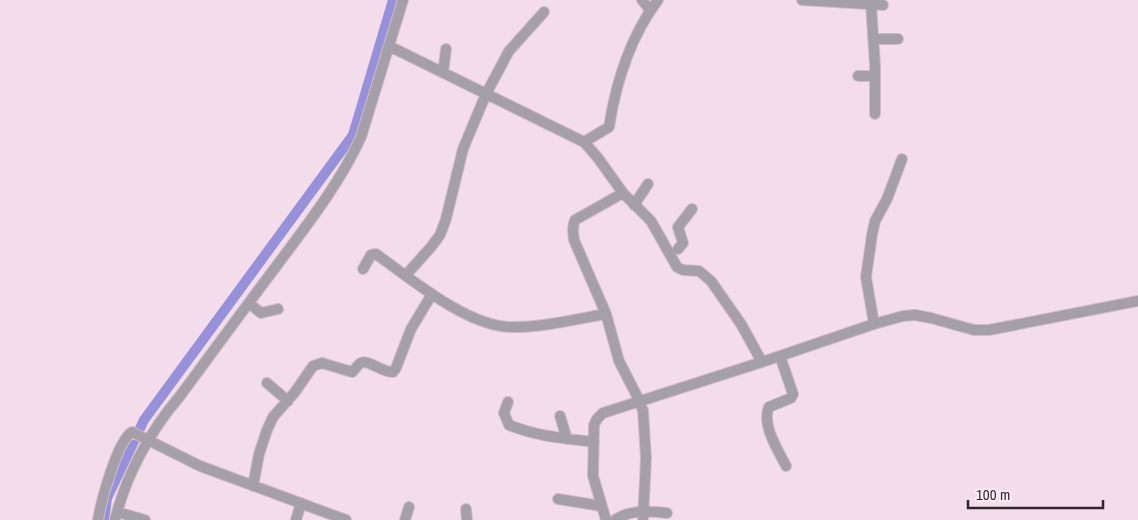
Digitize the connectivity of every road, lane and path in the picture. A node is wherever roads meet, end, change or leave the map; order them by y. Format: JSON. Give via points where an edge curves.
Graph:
{"nodes":[{"id":1,"x":403,"y":0,"type":"edge"},
{"id":2,"x":642,"y":0,"type":"edge"},
{"id":3,"x":658,"y":0,"type":"edge"},
{"id":4,"x":802,"y":0,"type":"edge"},
{"id":5,"x":871,"y":4,"type":"junction"},
{"id":6,"x":883,"y":4,"type":"dead end"},
{"id":7,"x":650,"y":10,"type":"junction"},
{"id":8,"x":544,"y":12,"type":"dead end"},
{"id":9,"x":874,"y":39,"type":"junction"},
{"id":10,"x":898,"y":40,"type":"dead end"},
{"id":11,"x":388,"y":46,"type":"junction"},
{"id":12,"x":446,"y":49,"type":"dead end"},
{"id":13,"x":443,"y":73,"type":"junction"},
{"id":14,"x":858,"y":76,"type":"dead end"},
{"id":15,"x":876,"y":76,"type":"junction"},
{"id":16,"x":486,"y":94,"type":"junction"},
{"id":17,"x":875,"y":114,"type":"dead end"},
{"id":18,"x":584,"y":142,"type":"junction"},
{"id":19,"x":902,"y":159,"type":"dead end"},
{"id":20,"x":648,"y":184,"type":"dead end"},
{"id":21,"x":623,"y":193,"type":"junction"},
{"id":22,"x":634,"y":205,"type":"junction"},
{"id":23,"x":692,"y":209,"type":"dead end"},
{"id":24,"x":674,"y":252,"type":"junction"},
{"id":25,"x":363,"y":269,"type":"dead end"},
{"id":26,"x":406,"y":275,"type":"junction"},
{"id":27,"x":432,"y":294,"type":"junction"},
{"id":28,"x":1138,"y":302,"type":"edge"},
{"id":29,"x":249,"y":303,"type":"junction"},
{"id":30,"x":278,"y":309,"type":"dead end"},
{"id":31,"x":606,"y":314,"type":"junction"},
{"id":32,"x":874,"y":324,"type":"junction"},
{"id":33,"x":780,"y":356,"type":"junction"},
{"id":34,"x":762,"y":362,"type":"junction"},
{"id":35,"x":267,"y":383,"type":"dead end"},
{"id":36,"x":288,"y":401,"type":"junction"},
{"id":37,"x":508,"y":402,"type":"dead end"},
{"id":38,"x":640,"y":402,"type":"junction"},
{"id":39,"x":560,"y":416,"type":"dead end"},
{"id":40,"x":142,"y":437,"type":"junction"},
{"id":41,"x":567,"y":439,"type":"junction"},
{"id":42,"x":594,"y":442,"type":"junction"},
{"id":43,"x":786,"y":466,"type":"dead end"},
{"id":44,"x":253,"y":486,"type":"junction"},
{"id":45,"x":558,"y":499,"type":"dead end"},
{"id":46,"x":300,"y":503,"type":"junction"},
{"id":47,"x":601,"y":506,"type":"junction"},
{"id":48,"x":408,"y":507,"type":"dead end"},
{"id":49,"x":466,"y":509,"type":"dead end"},
{"id":50,"x":667,"y":513,"type":"dead end"},
{"id":51,"x":116,"y":516,"type":"edge"},
{"id":52,"x":644,"y":516,"type":"edge"},
{"id":53,"x":98,"y":520,"type":"edge"},
{"id":54,"x":145,"y":520,"type":"edge"},
{"id":55,"x":296,"y":520,"type":"edge"},
{"id":56,"x":346,"y":520,"type":"edge"},
{"id":57,"x":405,"y":520,"type":"edge"},
{"id":58,"x":467,"y":520,"type":"edge"},
{"id":59,"x":606,"y":520,"type":"edge"},
{"id":60,"x":615,"y":520,"type":"edge"}],
"edges":[{"from":1,"to":11,"type":"street"},
{"from":2,"to":7,"type":"street"},
{"from":3,"to":7,"type":"street"},
{"from":4,"to":5,"type":"street"},
{"from":5,"to":6,"type":"street"},
{"from":5,"to":9,"type":"street"},
{"from":7,"to":18,"type":"street","via":[[620,74],[609,127]]},
{"from":8,"to":16,"type":"street","via":[[509,50]]},
{"from":9,"to":10,"type":"street"},
{"from":9,"to":15,"type":"street"},
{"from":11,"to":13,"type":"street"},
{"from":11,"to":29,"type":"street","via":[[351,158],[331,191]]},
{"from":12,"to":13,"type":"street"},
{"from":13,"to":16,"type":"street"},
{"from":14,"to":15,"type":"street"},
{"from":15,"to":17,"type":"street"},
{"from":16,"to":18,"type":"street"},
{"from":16,"to":26,"type":"street","via":[[463,149],[440,235]]},
{"from":18,"to":21,"type":"street"},
{"from":19,"to":32,"type":"street","via":[[872,235],[866,277]]},
{"from":20,"to":22,"type":"street"},
{"from":21,"to":22,"type":"street"},
{"from":21,"to":31,"type":"street","via":[[575,220],[573,225],[574,240]]},
{"from":22,"to":24,"type":"street","via":[[651,221]]},
{"from":23,"to":24,"type":"street","via":[[678,226],[683,242]]},
{"from":24,"to":34,"type":"street","via":[[676,267],[699,271],[711,281],[734,312]]},
{"from":25,"to":26,"type":"street","via":[[373,253]]},
{"from":26,"to":27,"type":"street"},
{"from":27,"to":31,"type":"street","via":[[463,313],[509,327]]},
{"from":27,"to":36,"type":"street","via":[[411,328],[392,372],[365,362],[352,372],[317,364]]},
{"from":28,"to":32,"type":"street","via":[[989,330],[974,330],[915,315]]},
{"from":29,"to":30,"type":"street","via":[[261,313]]},
{"from":29,"to":40,"type":"street","via":[[180,396]]},
{"from":31,"to":38,"type":"street","via":[[619,361]]},
{"from":32,"to":33,"type":"street"},
{"from":33,"to":34,"type":"street"},
{"from":33,"to":43,"type":"street","via":[[793,394],[791,398],[769,407],[766,422]]},
{"from":34,"to":38,"type":"street"},
{"from":35,"to":36,"type":"street"},
{"from":36,"to":44,"type":"street","via":[[266,430]]},
{"from":37,"to":41,"type":"street","via":[[504,414],[509,425],[536,435]]},
{"from":38,"to":42,"type":"street","via":[[596,418]]},
{"from":38,"to":52,"type":"street","via":[[646,458]]},
{"from":39,"to":41,"type":"street"},
{"from":40,"to":44,"type":"street","via":[[200,466]]},
{"from":40,"to":51,"type":"street"},
{"from":40,"to":53,"type":"street","via":[[130,432],[107,481]]},
{"from":41,"to":42,"type":"street"},
{"from":42,"to":47,"type":"street","via":[[593,476]]},
{"from":44,"to":46,"type":"street"},
{"from":45,"to":47,"type":"street"},
{"from":46,"to":55,"type":"street"},
{"from":46,"to":56,"type":"street"},
{"from":47,"to":59,"type":"street"},
{"from":48,"to":57,"type":"street"},
{"from":49,"to":58,"type":"street"},
{"from":50,"to":52,"type":"street"},
{"from":51,"to":54,"type":"street"},
{"from":52,"to":60,"type":"street","via":[[623,515]]}]}
